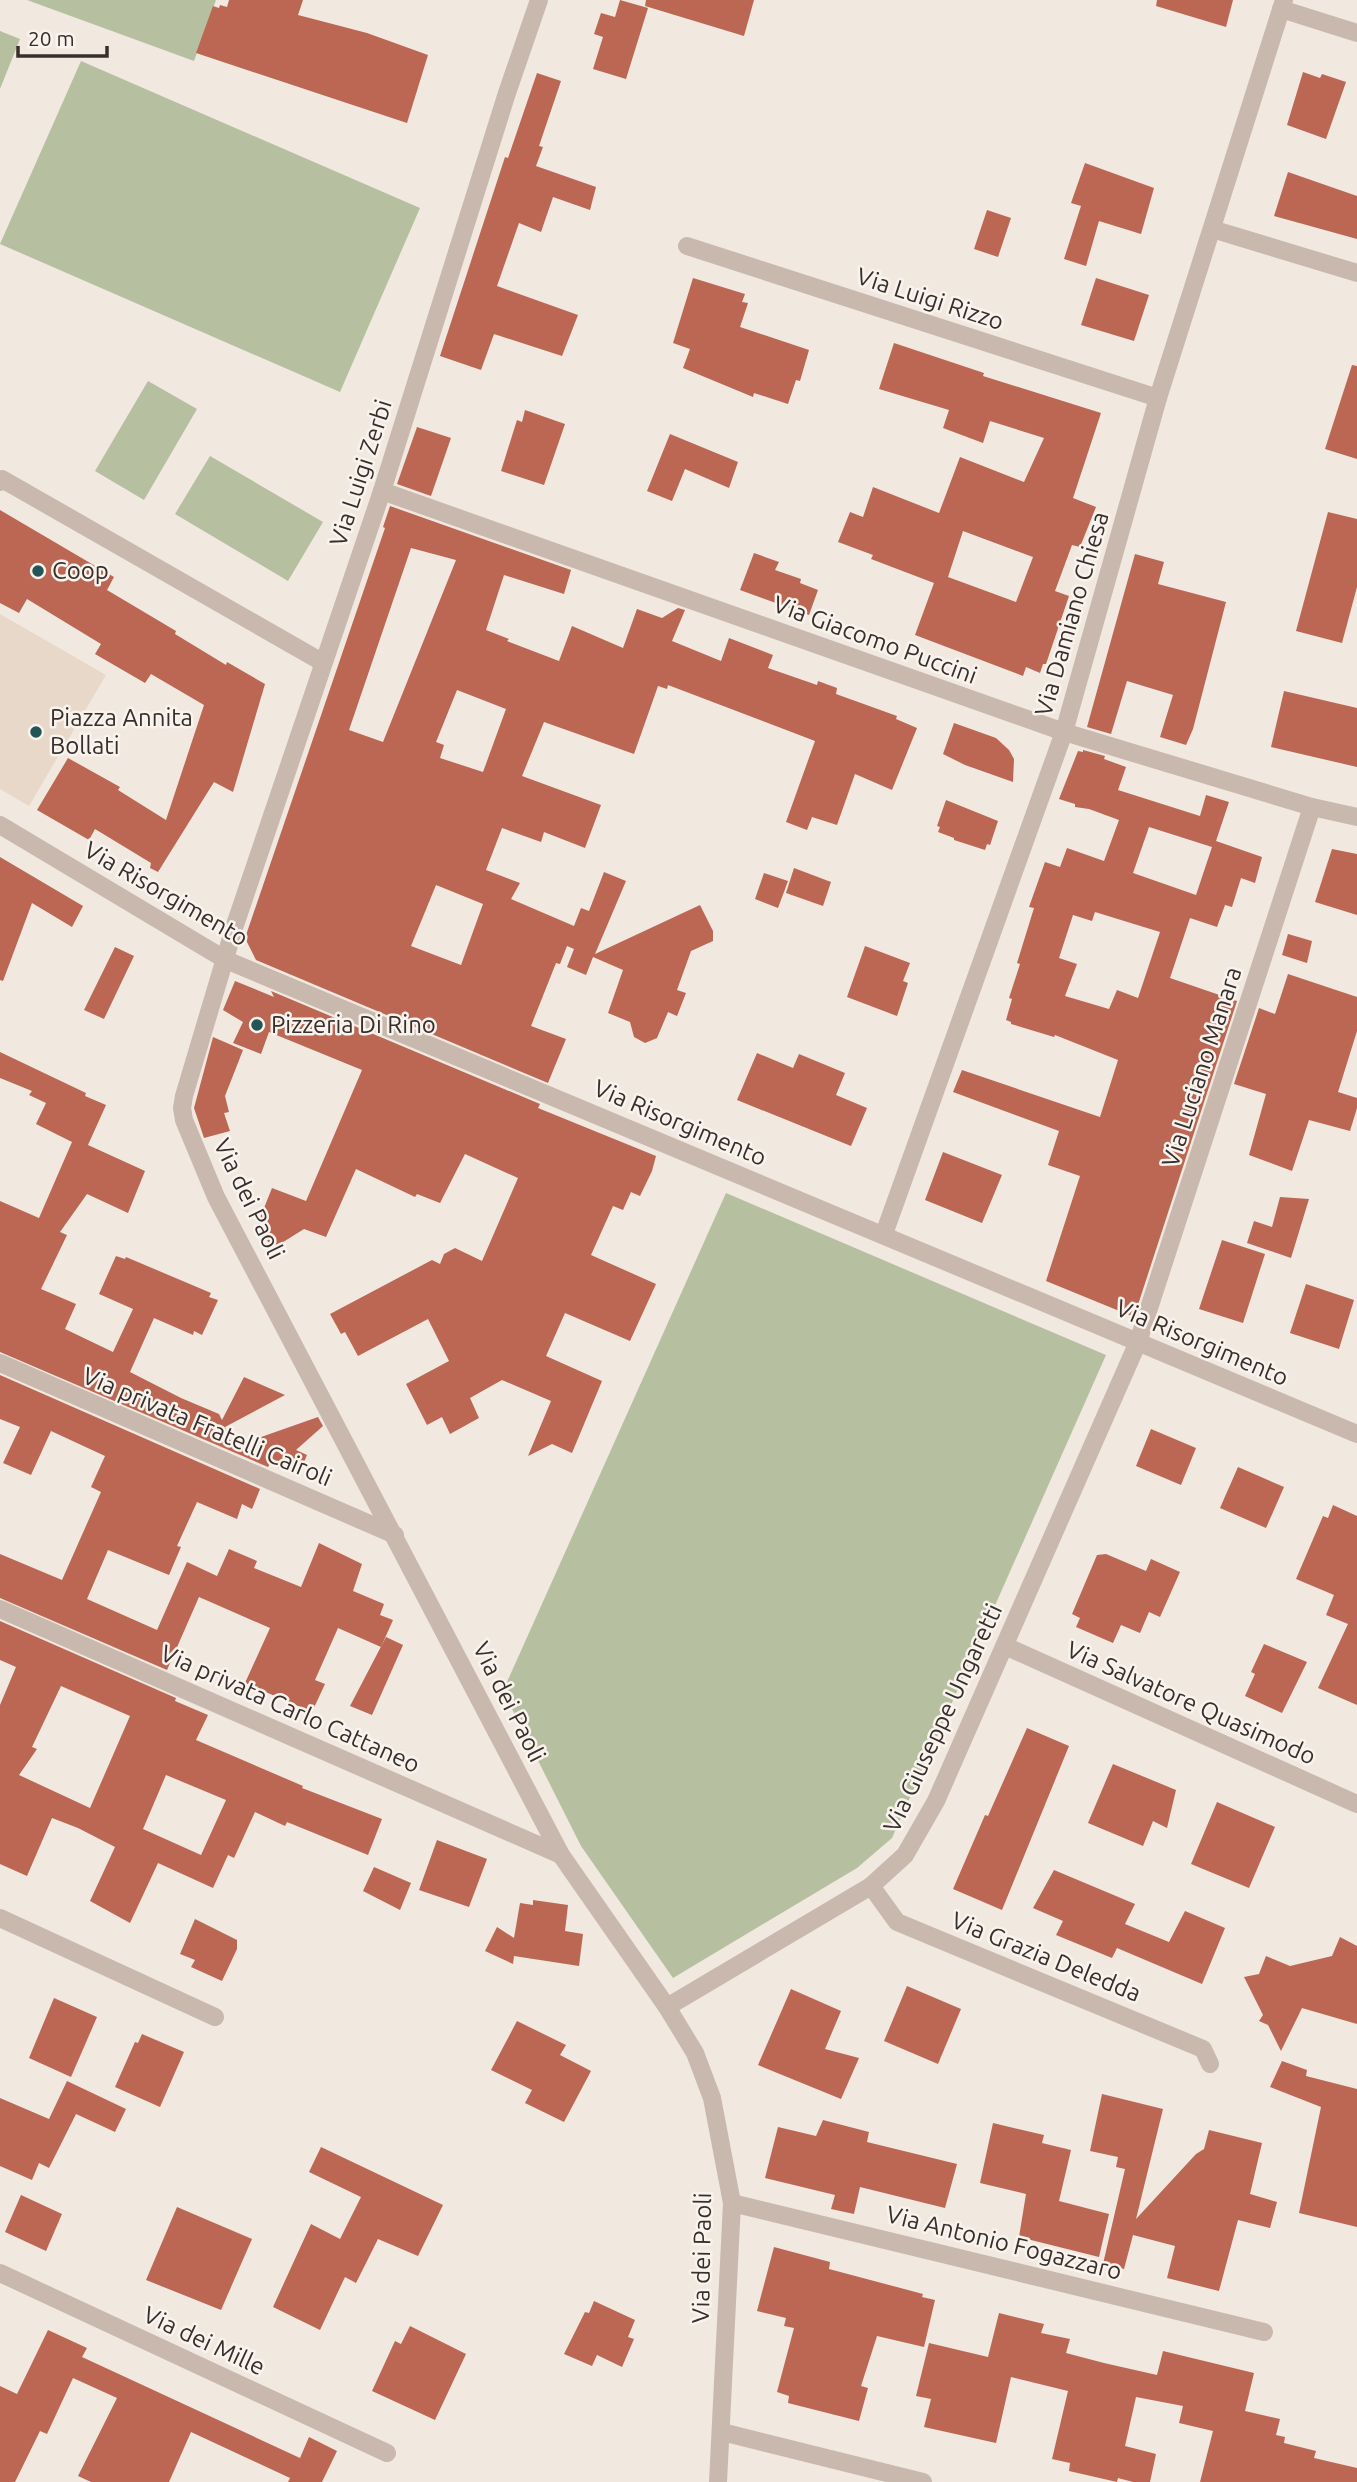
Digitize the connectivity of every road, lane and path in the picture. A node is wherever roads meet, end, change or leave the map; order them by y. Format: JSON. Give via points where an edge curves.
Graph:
{"nodes":[{"id":1,"x":540,"y":0,"type":"edge"},
{"id":2,"x":1282,"y":5,"type":"edge"},
{"id":3,"x":1357,"y":33,"type":"edge"},
{"id":4,"x":1212,"y":229,"type":"junction"},
{"id":5,"x":687,"y":246,"type":"dead end"},
{"id":6,"x":1357,"y":274,"type":"edge"},
{"id":7,"x":1158,"y":398,"type":"junction"},
{"id":8,"x":1,"y":480,"type":"edge"},
{"id":9,"x":382,"y":491,"type":"junction"},
{"id":10,"x":322,"y":662,"type":"junction"},
{"id":11,"x":1064,"y":732,"type":"junction"},
{"id":12,"x":1312,"y":807,"type":"junction"},
{"id":13,"x":1357,"y":817,"type":"edge"},
{"id":14,"x":0,"y":824,"type":"edge"},
{"id":15,"x":226,"y":960,"type":"junction"},
{"id":16,"x":884,"y":1234,"type":"junction"},
{"id":17,"x":1138,"y":1342,"type":"junction"},
{"id":18,"x":0,"y":1363,"type":"edge"},
{"id":19,"x":1357,"y":1434,"type":"edge"},
{"id":20,"x":395,"y":1535,"type":"junction"},
{"id":21,"x":0,"y":1609,"type":"edge"},
{"id":22,"x":1005,"y":1646,"type":"junction"},
{"id":23,"x":1357,"y":1804,"type":"edge"},
{"id":24,"x":561,"y":1855,"type":"junction"},
{"id":25,"x":871,"y":1886,"type":"junction"},
{"id":26,"x":0,"y":1917,"type":"edge"},
{"id":27,"x":667,"y":2007,"type":"junction"},
{"id":28,"x":215,"y":2017,"type":"dead end"},
{"id":29,"x":1210,"y":2064,"type":"dead end"},
{"id":30,"x":732,"y":2203,"type":"junction"},
{"id":31,"x":0,"y":2273,"type":"edge"},
{"id":32,"x":1264,"y":2332,"type":"dead end"},
{"id":33,"x":722,"y":2432,"type":"junction"},
{"id":34,"x":387,"y":2453,"type":"dead end"},
{"id":35,"x":718,"y":2482,"type":"edge"},
{"id":36,"x":923,"y":2482,"type":"edge"}],
"edges":[{"from":1,"to":9,"type":"street","name":"Via Luigi Zerbi"},
{"from":2,"to":3,"type":"street"},
{"from":2,"to":4,"type":"street","name":"Via Damiano Chiesa"},
{"from":4,"to":6,"type":"street"},
{"from":4,"to":7,"type":"street","name":"Via Damiano Chiesa"},
{"from":5,"to":7,"type":"street","name":"Via Luigi Rizzo"},
{"from":7,"to":11,"type":"street","name":"Via Damiano Chiesa"},
{"from":8,"to":10,"type":"street"},
{"from":9,"to":10,"type":"street","name":"Via Luigi Zerbi"},
{"from":9,"to":11,"type":"street","name":"Via Giacomo Puccini"},
{"from":10,"to":15,"type":"street","name":"Via Luigi Zerbi"},
{"from":11,"to":12,"type":"street","name":"Via Giacomo Puccini"},
{"from":11,"to":16,"type":"street","name":"Via Damiano Chiesa"},
{"from":12,"to":13,"type":"street","name":"Via Giacomo Puccini"},
{"from":12,"to":17,"type":"street","name":"Via Luciano Manara"},
{"from":14,"to":15,"type":"street","name":"Via Risorgimento"},
{"from":15,"to":16,"type":"street","name":"Via Risorgimento"},
{"from":15,"to":20,"type":"street","name":"Via dei Paoli","via":[[184,1096],[184,1120],[216,1197]]},
{"from":16,"to":17,"type":"street","name":"Via Risorgimento"},
{"from":17,"to":19,"type":"street","name":"Via Risorgimento"},
{"from":17,"to":22,"type":"street","name":"Via Giuseppe Ungaretti"},
{"from":18,"to":20,"type":"street","name":"Via privata Fratelli Cairoli"},
{"from":20,"to":24,"type":"street","name":"Via dei Paoli"},
{"from":21,"to":24,"type":"street","name":"Via privata Carlo Cattaneo"},
{"from":22,"to":23,"type":"street","name":"Via Salvatore Quasimodo"},
{"from":22,"to":25,"type":"street","name":"Via Giuseppe Ungaretti","via":[[936,1801],[905,1855]]},
{"from":24,"to":27,"type":"street","name":"Via dei Paoli"},
{"from":25,"to":27,"type":"street","name":"Via Giuseppe Ungaretti"},
{"from":25,"to":29,"type":"street","name":"Via Grazia Deledda","via":[[897,1922],[1203,2049]]},
{"from":26,"to":28,"type":"street"},
{"from":27,"to":30,"type":"street","name":"Via dei Paoli","via":[[695,2053],[712,2098]]},
{"from":30,"to":32,"type":"street","name":"Via Antonio Fogazzaro"},
{"from":30,"to":33,"type":"street","name":"Via dei Paoli"},
{"from":31,"to":34,"type":"street","name":"Via dei Mille"},
{"from":33,"to":35,"type":"street","name":"Via dei Paoli"},
{"from":33,"to":36,"type":"street"}]}
